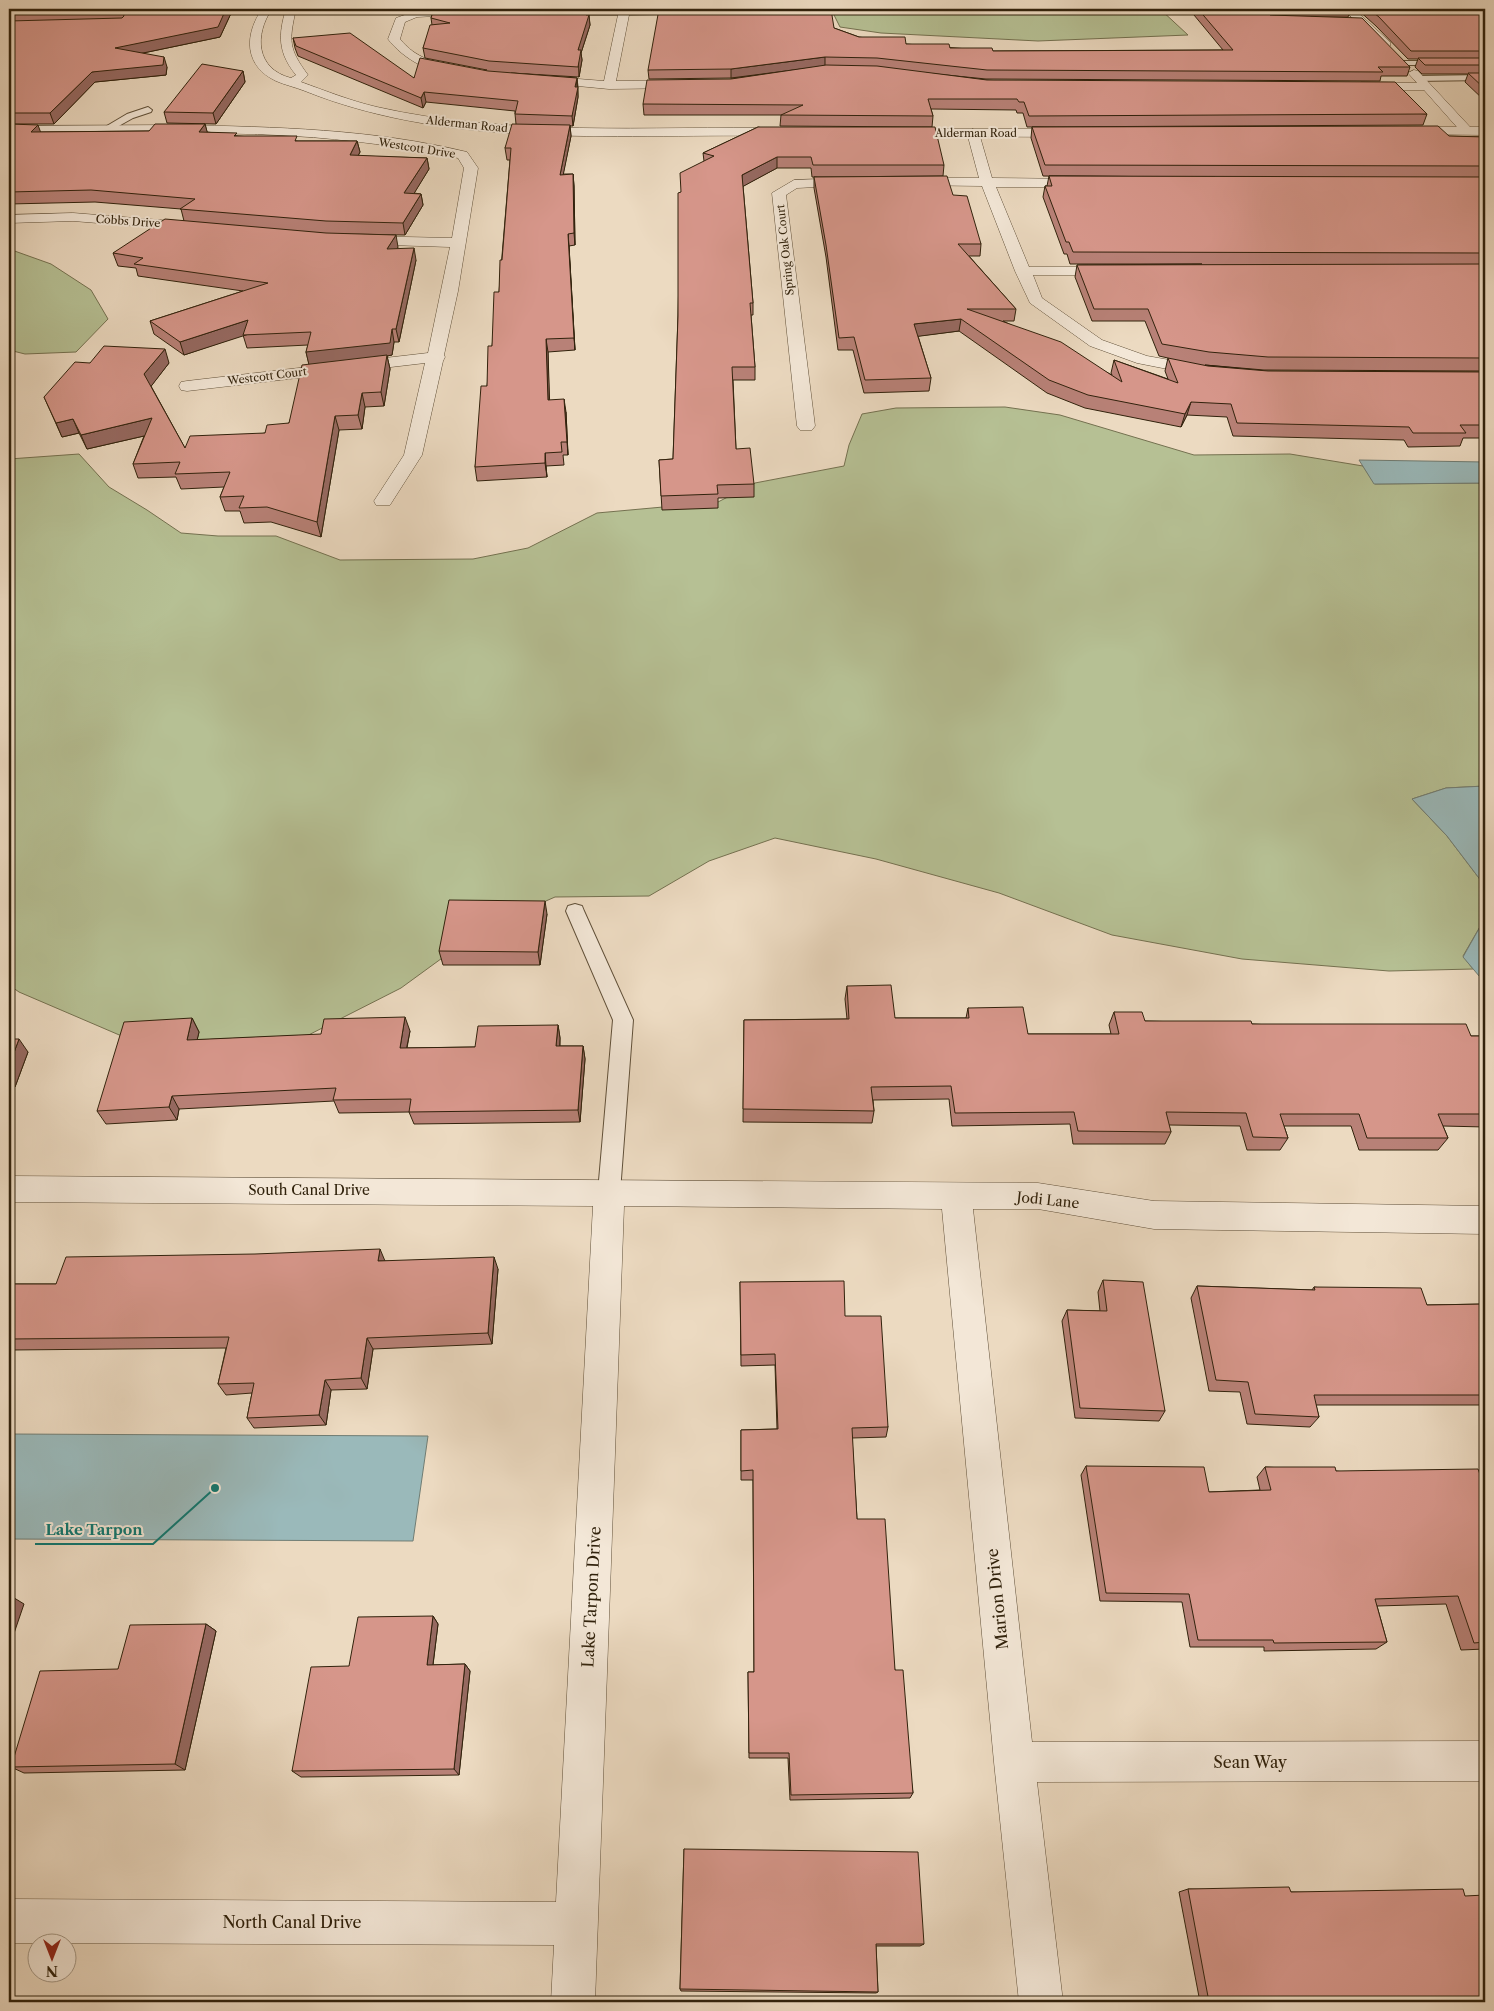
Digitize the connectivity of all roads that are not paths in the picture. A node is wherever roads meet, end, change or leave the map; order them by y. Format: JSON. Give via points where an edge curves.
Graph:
{"nodes":[{"id":1,"x":267,"y":9,"type":"edge"},
{"id":2,"x":291,"y":9,"type":"edge"},
{"id":3,"x":1348,"y":9,"type":"edge"},
{"id":4,"x":624,"y":10,"type":"edge"},
{"id":5,"x":708,"y":11,"type":"edge"},
{"id":6,"x":481,"y":12,"type":"edge"},
{"id":7,"x":538,"y":12,"type":"edge"},
{"id":8,"x":1344,"y":22,"type":"edge"},
{"id":9,"x":1364,"y":22,"type":"junction"},
{"id":10,"x":1398,"y":56,"type":"junction"},
{"id":11,"x":1485,"y":63,"type":"edge"},
{"id":12,"x":463,"y":71,"type":"edge"},
{"id":13,"x":1485,"y":78,"type":"edge"},
{"id":14,"x":529,"y":79,"type":"edge"},
{"id":15,"x":294,"y":82,"type":"junction"},
{"id":16,"x":1423,"y":83,"type":"junction"},
{"id":17,"x":694,"y":84,"type":"edge"},
{"id":18,"x":609,"y":85,"type":"junction"},
{"id":19,"x":1347,"y":85,"type":"edge"},
{"id":20,"x":148,"y":110,"type":"dead end"},
{"id":21,"x":9,"y":130,"type":"edge"},
{"id":22,"x":105,"y":130,"type":"junction"},
{"id":23,"x":1392,"y":131,"type":"edge"},
{"id":24,"x":1467,"y":131,"type":"junction"},
{"id":25,"x":1485,"y":131,"type":"edge"},
{"id":26,"x":795,"y":132,"type":"edge"},
{"id":27,"x":884,"y":132,"type":"edge"},
{"id":28,"x":973,"y":133,"type":"junction"},
{"id":29,"x":1083,"y":133,"type":"edge"},
{"id":30,"x":868,"y":182,"type":"edge"},
{"id":31,"x":898,"y":182,"type":"edge"},
{"id":32,"x":988,"y":182,"type":"junction"},
{"id":33,"x":1097,"y":183,"type":"edge"},
{"id":34,"x":9,"y":219,"type":"edge"},
{"id":35,"x":212,"y":228,"type":"edge"},
{"id":36,"x":349,"y":239,"type":"edge"},
{"id":37,"x":458,"y":242,"type":"junction"},
{"id":38,"x":1022,"y":271,"type":"junction"},
{"id":39,"x":1132,"y":271,"type":"edge"},
{"id":40,"x":437,"y":357,"type":"junction"},
{"id":41,"x":1215,"y":373,"type":"edge"},
{"id":42,"x":186,"y":386,"type":"dead end"},
{"id":43,"x":806,"y":426,"type":"dead end"},
{"id":44,"x":383,"y":501,"type":"dead end"},
{"id":45,"x":575,"y":911,"type":"dead end"},
{"id":46,"x":9,"y":1189,"type":"edge"},
{"id":47,"x":610,"y":1192,"type":"junction"},
{"id":48,"x":956,"y":1195,"type":"junction"},
{"id":49,"x":1485,"y":1220,"type":"edge"},
{"id":50,"x":1485,"y":1761,"type":"edge"},
{"id":51,"x":1014,"y":1762,"type":"junction"},
{"id":52,"x":9,"y":1921,"type":"edge"},
{"id":53,"x":576,"y":1924,"type":"junction"},
{"id":54,"x":573,"y":2002,"type":"edge"},
{"id":55,"x":1041,"y":2002,"type":"edge"}],
"edges":[{"from":1,"to":15,"type":"street","name":"Alderman Road","via":[[253,34],[256,57],[278,78]]},
{"from":2,"to":15,"type":"street","via":[[284,42],[286,52],[302,75]]},
{"from":3,"to":9,"type":"street"},
{"from":4,"to":5,"type":"street"},
{"from":4,"to":7,"type":"street"},
{"from":4,"to":18,"type":"street"},
{"from":6,"to":12,"type":"street","via":[[416,14],[400,20],[394,39],[405,54],[426,65]]},
{"from":8,"to":9,"type":"street"},
{"from":9,"to":10,"type":"street"},
{"from":10,"to":11,"type":"lane"},
{"from":10,"to":16,"type":"street"},
{"from":13,"to":16,"type":"lane"},
{"from":14,"to":18,"type":"street"},
{"from":15,"to":26,"type":"street","name":"Alderman Road","via":[[367,110],[485,128]]},
{"from":16,"to":19,"type":"street"},
{"from":16,"to":24,"type":"street"},
{"from":17,"to":18,"type":"street"},
{"from":20,"to":22,"type":"lane"},
{"from":21,"to":22,"type":"street","name":"Westcott Drive"},
{"from":22,"to":37,"type":"street","name":"Westcott Drive","via":[[268,130],[428,147],[462,155],[471,168]]},
{"from":23,"to":24,"type":"street"},
{"from":24,"to":25,"type":"street"},
{"from":27,"to":28,"type":"street","name":"Alderman Road"},
{"from":28,"to":29,"type":"street","name":"Alderman Road"},
{"from":28,"to":32,"type":"street"},
{"from":30,"to":43,"type":"street","name":"Spring Oak Court","via":[[804,182],[779,193]]},
{"from":31,"to":32,"type":"street"},
{"from":32,"to":33,"type":"street"},
{"from":32,"to":38,"type":"street"},
{"from":34,"to":35,"type":"street","name":"Cobbs Drive","via":[[72,217]]},
{"from":36,"to":37,"type":"street"},
{"from":37,"to":40,"type":"street","name":"Westcott Drive"},
{"from":38,"to":39,"type":"street"},
{"from":38,"to":41,"type":"street","via":[[1036,300],[1096,343],[1142,360]]},
{"from":40,"to":42,"type":"street","name":"Westcott Court"},
{"from":40,"to":44,"type":"street","name":"Westcott Drive","via":[[413,455]]},
{"from":45,"to":47,"type":"lane","via":[[623,1020]]},
{"from":46,"to":47,"type":"street","name":"South Canal Drive"},
{"from":47,"to":48,"type":"street","name":"Jodi Lane"},
{"from":47,"to":53,"type":"street","name":"Lake Tarpon Drive"},
{"from":48,"to":49,"type":"street","name":"Jodi Lane","via":[[1038,1196],[1154,1215]]},
{"from":48,"to":51,"type":"street","name":"Marion Drive"},
{"from":50,"to":51,"type":"street","name":"Sean Way"},
{"from":51,"to":55,"type":"street","name":"Marion Drive"},
{"from":52,"to":53,"type":"street","name":"North Canal Drive"},
{"from":53,"to":54,"type":"street","name":"Lake Tarpon Drive"}]}
